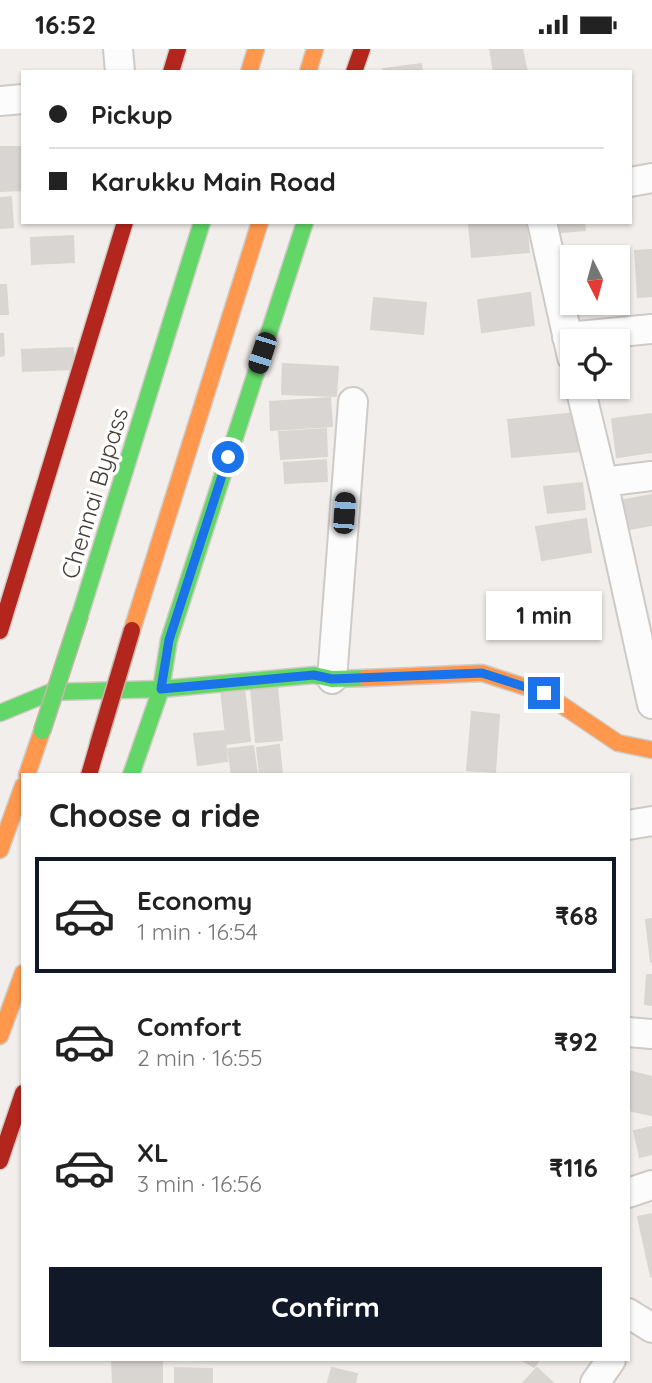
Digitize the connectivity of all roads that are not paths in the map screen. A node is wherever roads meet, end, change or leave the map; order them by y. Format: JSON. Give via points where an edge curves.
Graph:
{"nodes":[{"id":1,"x":118,"y":49,"type":"edge"},
{"id":2,"x":178,"y":49,"type":"edge"},
{"id":3,"x":256,"y":49,"type":"edge"},
{"id":4,"x":315,"y":49,"type":"edge"},
{"id":5,"x":362,"y":49,"type":"edge"},
{"id":6,"x":120,"y":70,"type":"edge"},
{"id":7,"x":172,"y":70,"type":"edge"},
{"id":8,"x":250,"y":70,"type":"edge"},
{"id":9,"x":309,"y":70,"type":"edge"},
{"id":10,"x":355,"y":70,"type":"edge"},
{"id":11,"x":21,"y":99,"type":"edge"},
{"id":12,"x":0,"y":101,"type":"edge"},
{"id":13,"x":652,"y":178,"type":"edge"},
{"id":14,"x":632,"y":182,"type":"edge"},
{"id":15,"x":124,"y":224,"type":"edge"},
{"id":16,"x":201,"y":224,"type":"edge"},
{"id":17,"x":259,"y":224,"type":"edge"},
{"id":18,"x":304,"y":224,"type":"edge"},
{"id":19,"x":542,"y":224,"type":"edge"},
{"id":20,"x":566,"y":329,"type":"edge"},
{"id":21,"x":652,"y":329,"type":"edge"},
{"id":22,"x":630,"y":334,"type":"edge"},
{"id":23,"x":583,"y":399,"type":"edge"},
{"id":24,"x":352,"y":402,"type":"dead end"},
{"id":25,"x":652,"y":475,"type":"edge"},
{"id":26,"x":603,"y":482,"type":"junction"},
{"id":27,"x":639,"y":586,"type":"edge"},
{"id":28,"x":0,"y":631,"type":"edge"},
{"id":29,"x":332,"y":679,"type":"junction"},
{"id":30,"x":161,"y":689,"type":"junction"},
{"id":31,"x":652,"y":704,"type":"edge"},
{"id":32,"x":0,"y":713,"type":"edge"},
{"id":33,"x":652,"y":750,"type":"edge"},
{"id":34,"x":28,"y":773,"type":"edge"},
{"id":35,"x":90,"y":773,"type":"edge"},
{"id":36,"x":132,"y":773,"type":"edge"},
{"id":37,"x":21,"y":792,"type":"edge"},
{"id":38,"x":652,"y":821,"type":"edge"},
{"id":39,"x":630,"y":825,"type":"edge"},
{"id":40,"x":0,"y":850,"type":"edge"},
{"id":41,"x":21,"y":978,"type":"edge"},
{"id":42,"x":630,"y":1032,"type":"edge"},
{"id":43,"x":652,"y":1034,"type":"edge"},
{"id":44,"x":0,"y":1036,"type":"edge"},
{"id":45,"x":21,"y":1099,"type":"edge"},
{"id":46,"x":0,"y":1161,"type":"edge"},
{"id":47,"x":652,"y":1185,"type":"edge"},
{"id":48,"x":630,"y":1192,"type":"edge"},
{"id":49,"x":610,"y":1361,"type":"edge"},
{"id":50,"x":595,"y":1383,"type":"edge"}],
"edges":[{"from":1,"to":6,"type":"street"},
{"from":2,"to":7,"type":"main road"},
{"from":3,"to":8,"type":"main road"},
{"from":4,"to":9,"type":"main road"},
{"from":5,"to":10,"type":"main road"},
{"from":11,"to":12,"type":"street"},
{"from":13,"to":14,"type":"street"},
{"from":15,"to":28,"type":"main road"},
{"from":16,"to":34,"type":"main road","name":"Chennai Bypass","bridge":true},
{"from":17,"to":35,"type":"main road","bridge":true},
{"from":18,"to":30,"type":"main road","via":[[169,640]]},
{"from":19,"to":20,"type":"street"},
{"from":21,"to":22,"type":"street"},
{"from":23,"to":26,"type":"street"},
{"from":24,"to":29,"type":"street"},
{"from":25,"to":26,"type":"street"},
{"from":26,"to":27,"type":"street"},
{"from":27,"to":31,"type":"street"},
{"from":29,"to":30,"type":"main road","via":[[314,675]]},
{"from":29,"to":33,"type":"main road","via":[[482,673],[544,693],[618,743]]},
{"from":30,"to":32,"type":"main road","via":[[51,692]]},
{"from":30,"to":36,"type":"main road"},
{"from":37,"to":40,"type":"main road"},
{"from":38,"to":39,"type":"street"},
{"from":41,"to":44,"type":"main road"},
{"from":42,"to":43,"type":"street"},
{"from":45,"to":46,"type":"main road"},
{"from":47,"to":48,"type":"street"},
{"from":49,"to":50,"type":"street"}]}
